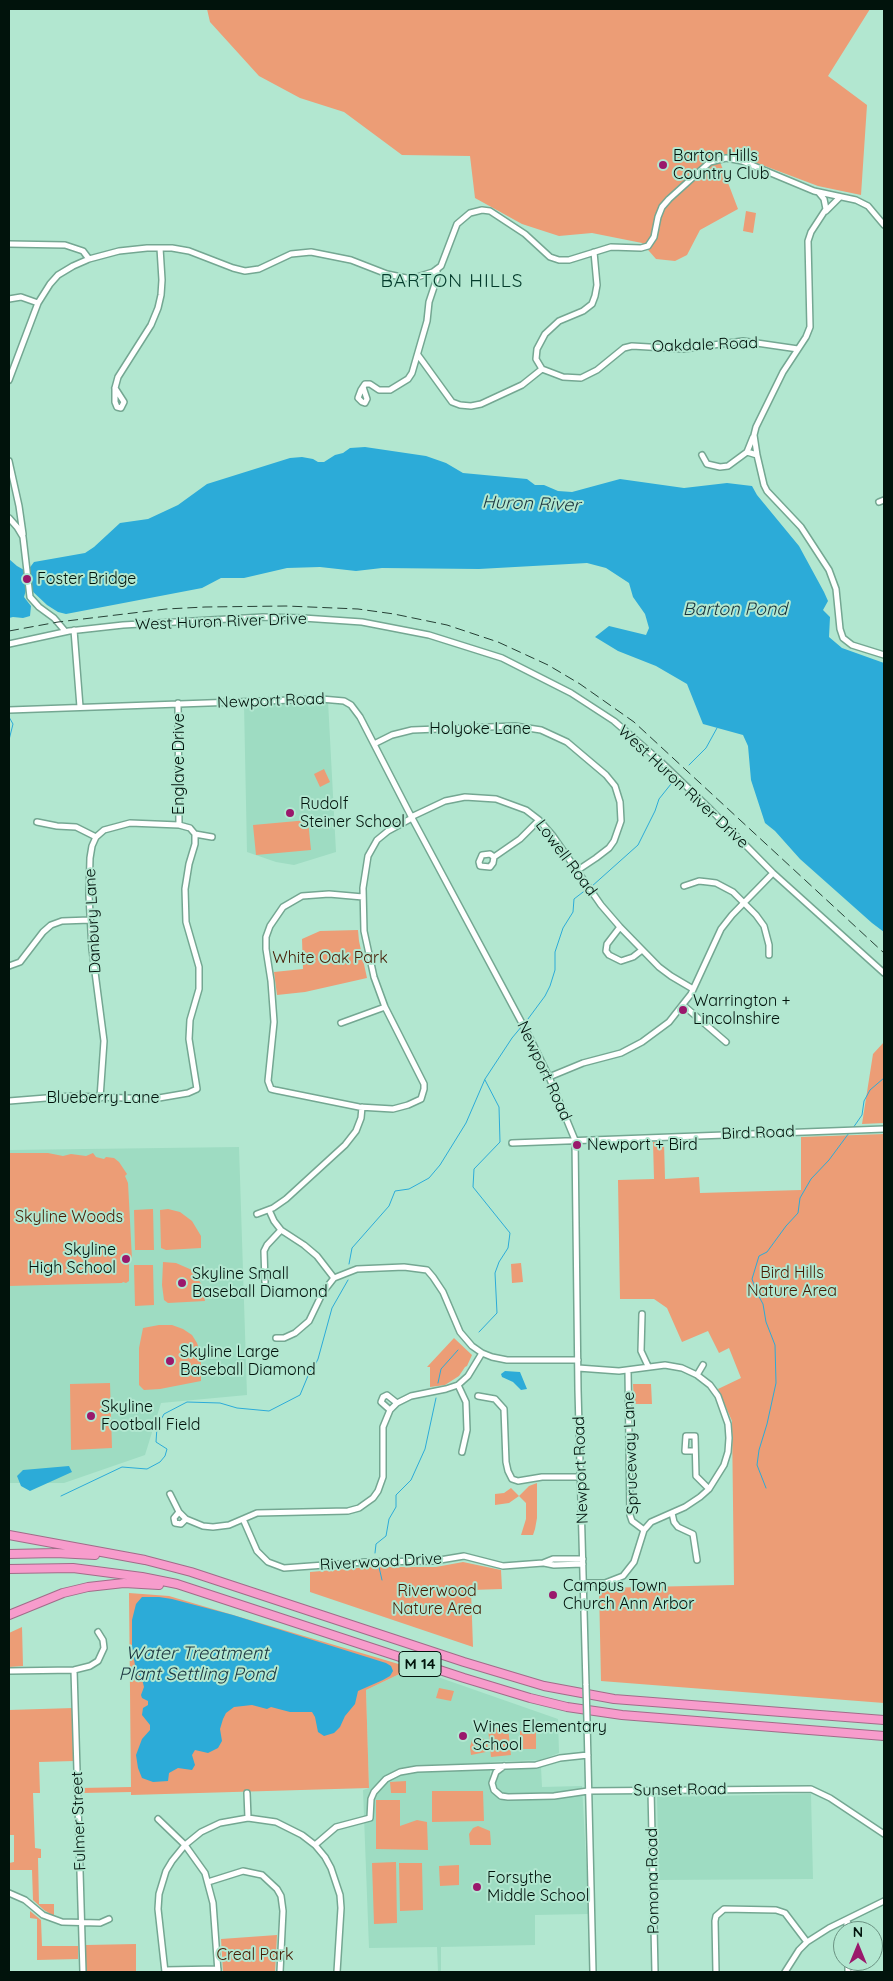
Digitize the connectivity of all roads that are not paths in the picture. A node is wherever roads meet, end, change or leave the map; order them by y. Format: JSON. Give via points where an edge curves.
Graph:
{"nodes":[{"id":1,"x":818,"y":192,"type":"junction"},
{"id":2,"x":840,"y":197,"type":"junction"},
{"id":3,"x":826,"y":212,"type":"junction"},
{"id":4,"x":884,"y":225,"type":"edge"},
{"id":5,"x":9,"y":244,"type":"edge"},
{"id":6,"x":160,"y":248,"type":"junction"},
{"id":7,"x":594,"y":252,"type":"junction"},
{"id":8,"x":89,"y":259,"type":"junction"},
{"id":9,"x":437,"y":269,"type":"junction"},
{"id":10,"x":9,"y":299,"type":"edge"},
{"id":11,"x":38,"y":303,"type":"junction"},
{"id":12,"x":798,"y":349,"type":"junction"},
{"id":13,"x":418,"y":355,"type":"junction"},
{"id":14,"x":542,"y":369,"type":"junction"},
{"id":15,"x":9,"y":380,"type":"edge"},
{"id":16,"x":363,"y":387,"type":"dead end"},
{"id":17,"x":115,"y":388,"type":"dead end"},
{"id":18,"x":754,"y":435,"type":"junction"},
{"id":19,"x":747,"y":452,"type":"junction"},
{"id":20,"x":702,"y":455,"type":"dead end"},
{"id":21,"x":757,"y":455,"type":"junction"},
{"id":22,"x":9,"y":462,"type":"edge"},
{"id":23,"x":9,"y":518,"type":"edge"},
{"id":24,"x":23,"y":537,"type":"junction"},
{"id":25,"x":74,"y":630,"type":"junction"},
{"id":26,"x":65,"y":631,"type":"junction"},
{"id":27,"x":9,"y":644,"type":"edge"},
{"id":28,"x":884,"y":655,"type":"edge"},
{"id":29,"x":178,"y":704,"type":"junction"},
{"id":30,"x":80,"y":707,"type":"junction"},
{"id":31,"x":9,"y":710,"type":"edge"},
{"id":32,"x":374,"y":744,"type":"junction"},
{"id":33,"x":411,"y":818,"type":"junction"},
{"id":34,"x":539,"y":820,"type":"junction"},
{"id":35,"x":37,"y":822,"type":"dead end"},
{"id":36,"x":179,"y":825,"type":"junction"},
{"id":37,"x":195,"y":834,"type":"junction"},
{"id":38,"x":96,"y":837,"type":"junction"},
{"id":39,"x":212,"y":837,"type":"dead end"},
{"id":40,"x":494,"y":857,"type":"dead end"},
{"id":41,"x":578,"y":870,"type":"junction"},
{"id":42,"x":773,"y":874,"type":"junction"},
{"id":43,"x":684,"y":886,"type":"dead end"},
{"id":44,"x":363,"y":897,"type":"junction"},
{"id":45,"x":744,"y":902,"type":"junction"},
{"id":46,"x":90,"y":920,"type":"junction"},
{"id":47,"x":620,"y":927,"type":"junction"},
{"id":48,"x":642,"y":950,"type":"junction"},
{"id":49,"x":769,"y":955,"type":"dead end"},
{"id":50,"x":9,"y":966,"type":"edge"},
{"id":51,"x":884,"y":973,"type":"edge"},
{"id":52,"x":693,"y":989,"type":"junction"},
{"id":53,"x":683,"y":1005,"type":"junction"},
{"id":54,"x":385,"y":1007,"type":"junction"},
{"id":55,"x":341,"y":1023,"type":"dead end"},
{"id":56,"x":726,"y":1042,"type":"dead end"},
{"id":57,"x":549,"y":1077,"type":"junction"},
{"id":58,"x":197,"y":1089,"type":"joint"},
{"id":59,"x":100,"y":1098,"type":"junction"},
{"id":60,"x":9,"y":1101,"type":"edge"},
{"id":61,"x":362,"y":1107,"type":"junction"},
{"id":62,"x":884,"y":1128,"type":"edge"},
{"id":63,"x":574,"y":1140,"type":"junction"},
{"id":64,"x":512,"y":1143,"type":"dead end"},
{"id":65,"x":269,"y":1210,"type":"junction"},
{"id":66,"x":256,"y":1214,"type":"dead end"},
{"id":67,"x":281,"y":1230,"type":"junction"},
{"id":68,"x":334,"y":1278,"type":"junction"},
{"id":69,"x":265,"y":1282,"type":"dead end"},
{"id":70,"x":642,"y":1314,"type":"dead end"},
{"id":71,"x":276,"y":1338,"type":"dead end"},
{"id":72,"x":482,"y":1353,"type":"junction"},
{"id":73,"x":578,"y":1360,"type":"junction"},
{"id":74,"x":703,"y":1365,"type":"dead end"},
{"id":75,"x":648,"y":1366,"type":"junction"},
{"id":76,"x":578,"y":1368,"type":"junction"},
{"id":77,"x":628,"y":1370,"type":"junction"},
{"id":78,"x":697,"y":1374,"type":"junction"},
{"id":79,"x":458,"y":1385,"type":"junction"},
{"id":80,"x":478,"y":1396,"type":"dead end"},
{"id":81,"x":397,"y":1403,"type":"junction"},
{"id":82,"x":390,"y":1410,"type":"junction"},
{"id":83,"x":695,"y":1451,"type":"junction"},
{"id":84,"x":462,"y":1452,"type":"dead end"},
{"id":85,"x":581,"y":1477,"type":"junction"},
{"id":86,"x":709,"y":1489,"type":"junction"},
{"id":87,"x":170,"y":1494,"type":"dead end"},
{"id":88,"x":179,"y":1512,"type":"junction"},
{"id":89,"x":672,"y":1513,"type":"junction"},
{"id":90,"x":186,"y":1519,"type":"junction"},
{"id":91,"x":243,"y":1519,"type":"junction"},
{"id":92,"x":644,"y":1530,"type":"junction"},
{"id":93,"x":9,"y":1535,"type":"edge"},
{"id":94,"x":9,"y":1554,"type":"edge"},
{"id":95,"x":145,"y":1560,"type":"junction"},
{"id":96,"x":697,"y":1560,"type":"dead end"},
{"id":97,"x":583,"y":1561,"type":"junction"},
{"id":98,"x":9,"y":1569,"type":"edge"},
{"id":99,"x":584,"y":1583,"type":"junction"},
{"id":100,"x":203,"y":1592,"type":"junction"},
{"id":101,"x":9,"y":1615,"type":"edge"},
{"id":102,"x":98,"y":1632,"type":"dead end"},
{"id":103,"x":74,"y":1670,"type":"junction"},
{"id":104,"x":9,"y":1671,"type":"edge"},
{"id":105,"x":884,"y":1720,"type":"edge"},
{"id":106,"x":884,"y":1736,"type":"edge"},
{"id":107,"x":588,"y":1755,"type":"junction"},
{"id":108,"x":504,"y":1766,"type":"junction"},
{"id":109,"x":588,"y":1790,"type":"junction"},
{"id":110,"x":651,"y":1790,"type":"junction"},
{"id":111,"x":247,"y":1792,"type":"dead end"},
{"id":112,"x":248,"y":1818,"type":"junction"},
{"id":113,"x":158,"y":1819,"type":"dead end"},
{"id":114,"x":884,"y":1834,"type":"edge"},
{"id":115,"x":185,"y":1845,"type":"junction"},
{"id":116,"x":315,"y":1845,"type":"junction"},
{"id":117,"x":208,"y":1882,"type":"junction"},
{"id":118,"x":9,"y":1893,"type":"edge"},
{"id":119,"x":884,"y":1902,"type":"edge"},
{"id":120,"x":110,"y":1919,"type":"dead end"},
{"id":121,"x":847,"y":1921,"type":"edge"},
{"id":122,"x":82,"y":1923,"type":"junction"},
{"id":123,"x":833,"y":1926,"type":"edge"},
{"id":124,"x":807,"y":1942,"type":"junction"},
{"id":125,"x":165,"y":1971,"type":"edge"},
{"id":126,"x":218,"y":1971,"type":"edge"},
{"id":127,"x":83,"y":1972,"type":"edge"},
{"id":128,"x":280,"y":1972,"type":"edge"},
{"id":129,"x":337,"y":1972,"type":"edge"},
{"id":130,"x":593,"y":1972,"type":"edge"},
{"id":131,"x":655,"y":1972,"type":"edge"},
{"id":132,"x":716,"y":1972,"type":"edge"},
{"id":133,"x":785,"y":1972,"type":"edge"}],
"edges":[{"from":1,"to":2,"type":"street"},
{"from":1,"to":3,"type":"street","via":[[826,205]]},
{"from":1,"to":7,"type":"street","via":[[742,161],[716,159],[662,207],[654,237],[648,246],[611,247]]},
{"from":2,"to":3,"type":"street"},
{"from":2,"to":4,"type":"street","via":[[868,206]]},
{"from":3,"to":12,"type":"street","via":[[808,240],[810,327]]},
{"from":5,"to":8,"type":"street","via":[[65,245],[83,251]]},
{"from":6,"to":8,"type":"street","via":[[118,251]]},
{"from":6,"to":9,"type":"street","via":[[188,251],[245,271],[259,269],[291,254],[306,252],[351,260],[406,278],[422,276]]},
{"from":6,"to":17,"type":"street","via":[[161,295],[158,308],[118,377]]},
{"from":7,"to":9,"type":"street","via":[[569,260],[550,258],[525,234],[497,216],[475,211],[457,224]]},
{"from":7,"to":14,"type":"street","via":[[597,285],[592,304],[553,325],[537,349],[536,359]]},
{"from":8,"to":11,"type":"street","via":[[58,275]]},
{"from":9,"to":13,"type":"street"},
{"from":10,"to":11,"type":"street","via":[[20,297]]},
{"from":11,"to":15,"type":"street"},
{"from":12,"to":14,"type":"street","name":"Oakdale Road","via":[[743,341],[683,348],[632,346],[624,348],[597,370],[581,378],[563,377]]},
{"from":12,"to":18,"type":"street","via":[[779,380]]},
{"from":13,"to":14,"type":"street","via":[[446,396],[460,405],[481,404],[522,385]]},
{"from":13,"to":16,"type":"street","via":[[408,379],[396,387],[383,391],[367,383]]},
{"from":18,"to":19,"type":"street"},
{"from":18,"to":21,"type":"street"},
{"from":19,"to":20,"type":"street","via":[[728,466],[720,467],[707,464]]},
{"from":19,"to":21,"type":"street"},
{"from":21,"to":28,"type":"street","via":[[767,491],[801,527],[829,570],[836,589],[843,638],[852,645]]},
{"from":22,"to":24,"type":"street"},
{"from":23,"to":24,"type":"street"},
{"from":24,"to":26,"type":"street","via":[[28,592],[33,601]]},
{"from":25,"to":26,"type":"street","name":"West Huron River Drive"},
{"from":25,"to":30,"type":"street"},
{"from":25,"to":42,"type":"street","name":"West Huron River Drive","via":[[186,621],[303,618],[378,625],[478,649],[524,668],[600,711],[660,761]]},
{"from":26,"to":27,"type":"street","name":"West Huron River Drive"},
{"from":29,"to":30,"type":"street","name":"Newport Road"},
{"from":29,"to":32,"type":"street","name":"Newport Road","via":[[340,700],[355,710]]},
{"from":29,"to":36,"type":"street","name":"Englave Drive"},
{"from":30,"to":31,"type":"street","name":"Newport Road"},
{"from":32,"to":33,"type":"street","name":"Newport Road"},
{"from":32,"to":41,"type":"street","name":"Holyoke Lane","via":[[412,730],[515,726],[541,730],[567,742],[615,786],[620,802],[621,821],[614,840]]},
{"from":33,"to":34,"type":"street","name":"Lowell Road","via":[[455,798],[479,797],[496,798],[512,804]]},
{"from":33,"to":44,"type":"street","name":"Lowell Road","via":[[377,840],[368,856]]},
{"from":33,"to":57,"type":"street","name":"Newport Road"},
{"from":34,"to":40,"type":"street"},
{"from":34,"to":41,"type":"street","name":"Lowell Road"},
{"from":35,"to":38,"type":"street","via":[[76,827]]},
{"from":36,"to":37,"type":"street","via":[[187,826]]},
{"from":36,"to":38,"type":"street","via":[[130,823],[104,830]]},
{"from":37,"to":39,"type":"street"},
{"from":37,"to":58,"type":"street","name":"Englave Drive","via":[[185,889],[186,922],[199,967],[199,989],[190,1020],[189,1039]]},
{"from":38,"to":46,"type":"street","name":"Danbury Lane","via":[[90,858]]},
{"from":41,"to":47,"type":"street","name":"Lowell Road"},
{"from":42,"to":45,"type":"street"},
{"from":42,"to":51,"type":"street","name":"West Huron River Drive"},
{"from":43,"to":45,"type":"street","via":[[699,882],[716,883]]},
{"from":44,"to":54,"type":"street","name":"Lowell Road","via":[[368,952]]},
{"from":44,"to":61,"type":"street","via":[[302,896],[283,907],[266,938],[274,1022],[269,1086],[275,1090]]},
{"from":45,"to":49,"type":"street","via":[[764,926]]},
{"from":45,"to":52,"type":"street","via":[[720,929]]},
{"from":46,"to":50,"type":"street","via":[[62,921],[51,925],[20,962]]},
{"from":46,"to":59,"type":"street","name":"Danbury Lane","via":[[104,1041]]},
{"from":47,"to":48,"type":"street","name":"Lowell Road"},
{"from":47,"to":48,"type":"street","via":[[607,944],[609,955],[621,961]]},
{"from":48,"to":52,"type":"street","name":"Lowell Road","via":[[671,976]]},
{"from":52,"to":53,"type":"street"},
{"from":53,"to":56,"type":"street"},
{"from":53,"to":57,"type":"street","via":[[669,1022],[642,1042],[621,1053],[583,1063]]},
{"from":54,"to":55,"type":"street"},
{"from":54,"to":61,"type":"street","name":"Lowell Road","via":[[424,1084],[424,1094],[408,1105],[393,1109]]},
{"from":57,"to":63,"type":"street","name":"Newport Road"},
{"from":58,"to":59,"type":"street","name":"Blueberry Lane","via":[[153,1099]]},
{"from":59,"to":60,"type":"street","name":"Blueberry Lane","via":[[71,1096]]},
{"from":61,"to":65,"type":"street","via":[[356,1131],[345,1145],[298,1190]]},
{"from":62,"to":63,"type":"street","name":"Bird Road"},
{"from":63,"to":64,"type":"street","name":"Bird Road"},
{"from":63,"to":73,"type":"street","name":"Newport Road"},
{"from":65,"to":66,"type":"street"},
{"from":65,"to":67,"type":"street"},
{"from":67,"to":68,"type":"street","via":[[317,1256]]},
{"from":67,"to":69,"type":"street","via":[[264,1251]]},
{"from":68,"to":71,"type":"street","via":[[308,1321],[289,1336]]},
{"from":68,"to":72,"type":"street","via":[[357,1269],[404,1267],[427,1270],[443,1292],[460,1332]]},
{"from":70,"to":75,"type":"street","via":[[641,1351]]},
{"from":72,"to":73,"type":"street","via":[[507,1360]]},
{"from":72,"to":79,"type":"street","via":[[468,1376]]},
{"from":73,"to":76,"type":"street","name":"Newport Road"},
{"from":74,"to":78,"type":"street"},
{"from":75,"to":77,"type":"street"},
{"from":75,"to":78,"type":"street","via":[[674,1366]]},
{"from":76,"to":77,"type":"street"},
{"from":76,"to":85,"type":"street","name":"Newport Road"},
{"from":77,"to":92,"type":"street","name":"Spruceway Lane","via":[[630,1515],[632,1521]]},
{"from":78,"to":86,"type":"street","via":[[718,1396],[728,1424],[726,1460]]},
{"from":79,"to":81,"type":"street","via":[[411,1396]]},
{"from":79,"to":84,"type":"street","via":[[466,1402],[467,1430]]},
{"from":80,"to":85,"type":"street","via":[[495,1399],[504,1409],[507,1467],[515,1480]]},
{"from":81,"to":82,"type":"street"},
{"from":81,"to":82,"type":"street","via":[[387,1395],[383,1396],[381,1402]]},
{"from":82,"to":91,"type":"street","via":[[383,1427],[383,1477],[370,1501],[348,1511],[258,1513]]},
{"from":83,"to":83,"type":"street","via":[[695,1436],[686,1436],[685,1450]]},
{"from":83,"to":86,"type":"street","via":[[696,1476]]},
{"from":85,"to":97,"type":"street","name":"Newport Road"},
{"from":86,"to":89,"type":"street"},
{"from":87,"to":88,"type":"street"},
{"from":88,"to":90,"type":"street"},
{"from":88,"to":90,"type":"street","via":[[174,1518],[175,1524]]},
{"from":89,"to":92,"type":"street","via":[[651,1522]]},
{"from":89,"to":96,"type":"street","via":[[674,1522],[693,1534]]},
{"from":90,"to":91,"type":"street","via":[[214,1527]]},
{"from":91,"to":97,"type":"street","name":"Riverwood Drive","via":[[258,1551],[268,1562],[284,1568],[434,1561],[464,1556],[503,1566]]},
{"from":92,"to":99,"type":"street","via":[[634,1562],[623,1576],[605,1583]]},
{"from":93,"to":95,"type":"highway"},
{"from":94,"to":95,"type":"highway","number":"M 14","via":[[90,1554]]},
{"from":95,"to":105,"type":"highway","number":"M 14","via":[[544,1686],[614,1699]]},
{"from":97,"to":99,"type":"street","name":"Newport Road"},
{"from":98,"to":100,"type":"highway","number":"M 14","via":[[100,1571],[142,1577]]},
{"from":99,"to":107,"type":"street","name":"Newport Road","bridge":true},
{"from":100,"to":101,"type":"highway","via":[[141,1583],[104,1584],[63,1593]]},
{"from":100,"to":106,"type":"highway","number":"M 14","via":[[464,1678],[567,1707],[622,1715]]},
{"from":102,"to":103,"type":"street","via":[[103,1640],[102,1654],[94,1664]]},
{"from":103,"to":104,"type":"street"},
{"from":103,"to":122,"type":"street","name":"Fulmer Street"},
{"from":107,"to":108,"type":"street","via":[[560,1758],[543,1764]]},
{"from":107,"to":109,"type":"street","name":"Newport Road"},
{"from":108,"to":109,"type":"street","name":"Sunset Road","via":[[492,1778],[494,1790],[501,1796],[554,1796]]},
{"from":108,"to":116,"type":"street","via":[[418,1769],[396,1773],[386,1778],[374,1792],[370,1818],[336,1827]]},
{"from":109,"to":110,"type":"street","name":"Sunset Road"},
{"from":109,"to":130,"type":"street","name":"Newport Road"},
{"from":110,"to":114,"type":"street","name":"Sunset Road","via":[[811,1788]]},
{"from":110,"to":131,"type":"street","name":"Pomona Road"},
{"from":111,"to":112,"type":"street"},
{"from":112,"to":115,"type":"street","via":[[220,1823]]},
{"from":112,"to":116,"type":"street","via":[[276,1822]]},
{"from":113,"to":115,"type":"street"},
{"from":115,"to":117,"type":"street","via":[[201,1866]]},
{"from":115,"to":125,"type":"street","via":[[166,1871],[159,1894],[158,1915]]},
{"from":116,"to":129,"type":"street","via":[[331,1868],[340,1895]]},
{"from":117,"to":126,"type":"street","via":[[213,1903]]},
{"from":117,"to":128,"type":"street","via":[[243,1871],[262,1875],[277,1889],[283,1910]]},
{"from":118,"to":122,"type":"street","via":[[53,1919]]},
{"from":119,"to":121,"type":"street"},
{"from":120,"to":122,"type":"street","via":[[100,1923]]},
{"from":122,"to":127,"type":"street","name":"Fulmer Street"},
{"from":123,"to":124,"type":"street"},
{"from":124,"to":132,"type":"street","via":[[785,1913],[776,1910],[724,1910],[715,1921]]},
{"from":124,"to":133,"type":"street"},
{"from":125,"to":126,"type":"street"}]}
